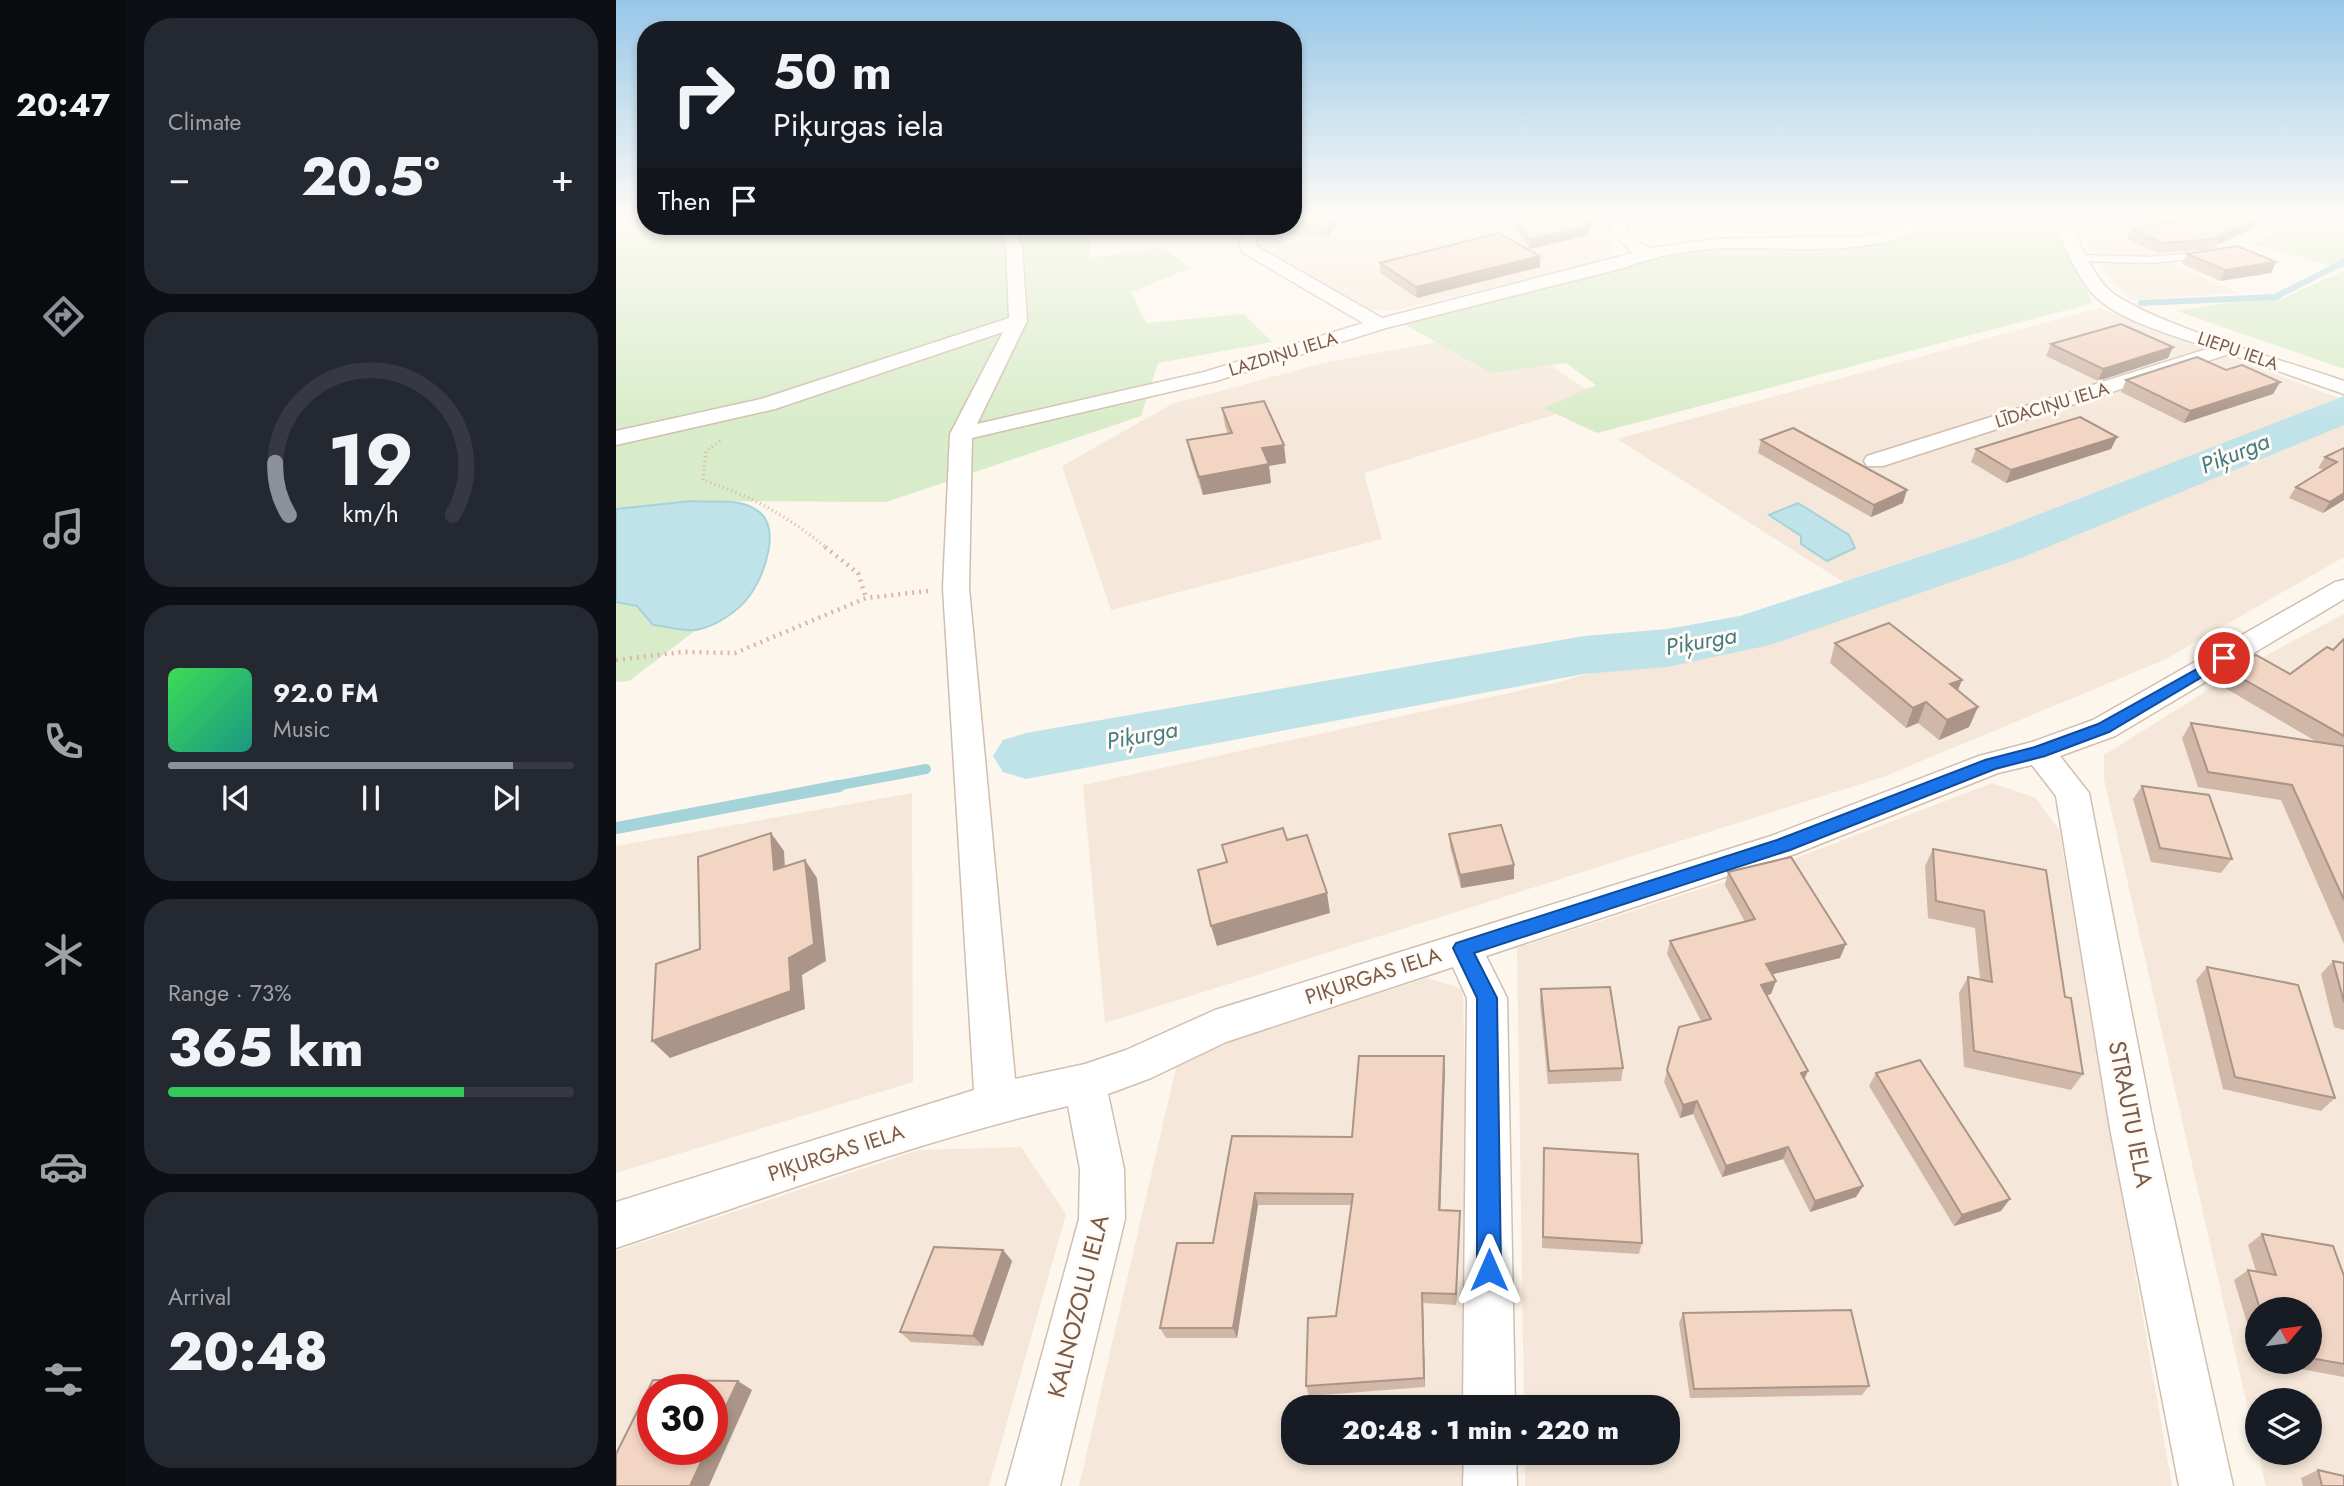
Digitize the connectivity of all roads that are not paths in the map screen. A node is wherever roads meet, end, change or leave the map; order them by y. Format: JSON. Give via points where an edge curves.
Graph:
{"nodes":[{"id":1,"x":1016,"y":284,"type":"edge"},
{"id":2,"x":1311,"y":284,"type":"edge"},
{"id":3,"x":1536,"y":284,"type":"edge"},
{"id":4,"x":2095,"y":284,"type":"edge"},
{"id":5,"x":1018,"y":321,"type":"junction"},
{"id":6,"x":1379,"y":324,"type":"junction"},
{"id":7,"x":2228,"y":348,"type":"junction"},
{"id":8,"x":917,"y":354,"type":"junction"},
{"id":9,"x":1000,"y":361,"type":"junction"},
{"id":10,"x":2344,"y":388,"type":"edge"},
{"id":11,"x":961,"y":434,"type":"junction"},
{"id":12,"x":616,"y":438,"type":"edge"},
{"id":13,"x":1875,"y":461,"type":"dead end"},
{"id":14,"x":2344,"y":588,"type":"edge"},
{"id":15,"x":2039,"y":752,"type":"junction"},
{"id":16,"x":1463,"y":948,"type":"junction"},
{"id":17,"x":1085,"y":1083,"type":"junction"},
{"id":18,"x":996,"y":1103,"type":"junction"},
{"id":19,"x":616,"y":1225,"type":"edge"},
{"id":20,"x":1489,"y":1395,"type":"edge"},
{"id":21,"x":1490,"y":1465,"type":"edge"},
{"id":22,"x":1033,"y":1486,"type":"edge"},
{"id":23,"x":1490,"y":1486,"type":"edge"},
{"id":24,"x":2206,"y":1486,"type":"edge"}],
"edges":[{"from":1,"to":5,"type":"street"},
{"from":2,"to":6,"type":"street"},
{"from":3,"to":6,"type":"street","name":"LAZDIŅU IELA"},
{"from":4,"to":7,"type":"street","name":"LIEPU IELA","via":[[2131,313]]},
{"from":5,"to":8,"type":"street"},
{"from":5,"to":9,"type":"street"},
{"from":6,"to":11,"type":"street","name":"LAZDIŅU IELA","via":[[1209,377]]},
{"from":7,"to":10,"type":"street","name":"LIEPU IELA"},
{"from":7,"to":13,"type":"street","name":"LĪDACIŅU IELA"},
{"from":8,"to":9,"type":"street"},
{"from":8,"to":12,"type":"street","via":[[767,404]]},
{"from":9,"to":11,"type":"street"},
{"from":11,"to":18,"type":"street","via":[[956,588]]},
{"from":14,"to":15,"type":"street","name":"PIĶURGAS IELA","via":[[2104,728]]},
{"from":15,"to":16,"type":"street","name":"PIĶURGAS IELA","via":[[1990,764],[1783,845]]},
{"from":15,"to":24,"type":"street","name":"STRAUTU IELA","via":[[2072,793],[2132,1128]]},
{"from":16,"to":17,"type":"street","name":"PIĶURGAS IELA","via":[[1215,1028]]},
{"from":16,"to":20,"type":"street","via":[[1487,998]]},
{"from":17,"to":18,"type":"street","name":"PIĶURGAS IELA"},
{"from":17,"to":22,"type":"street","name":"KALNOZOLU IELA","via":[[1102,1169],[1102,1219]]},
{"from":18,"to":19,"type":"street","name":"PIĶURGAS IELA"},
{"from":21,"to":23,"type":"street"}]}
